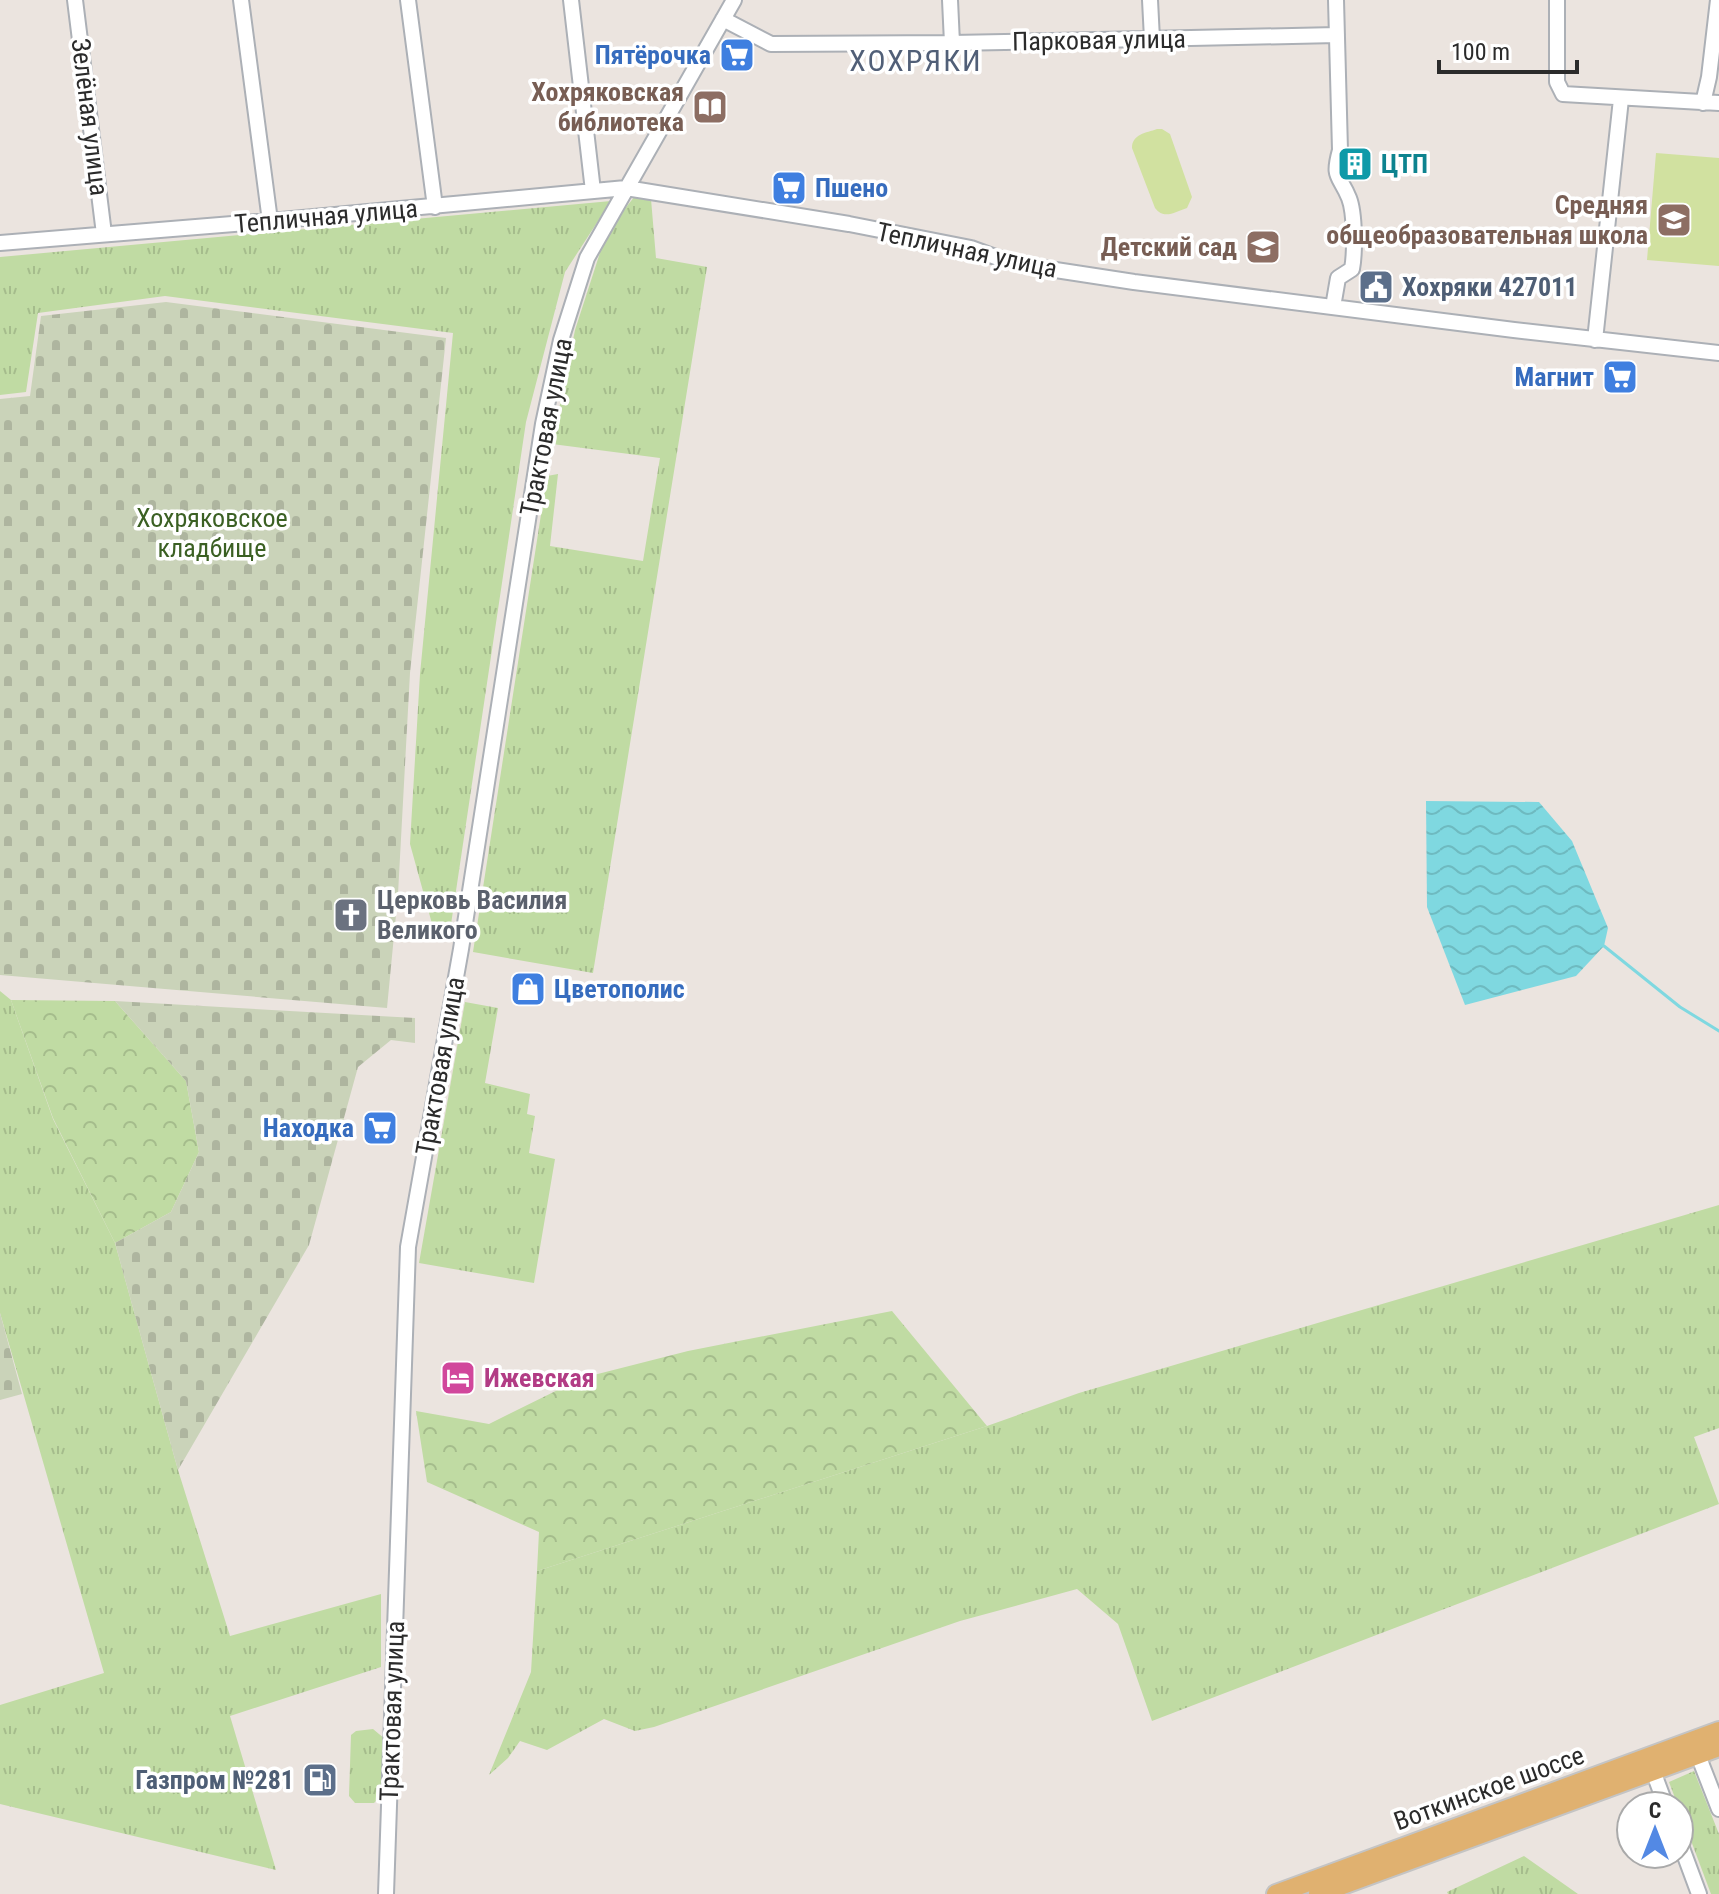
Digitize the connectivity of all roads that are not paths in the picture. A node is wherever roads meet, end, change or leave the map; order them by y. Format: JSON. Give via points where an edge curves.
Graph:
{"nodes":[{"id":1,"x":75,"y":0,"type":"edge"},
{"id":2,"x":241,"y":0,"type":"edge"},
{"id":3,"x":408,"y":0,"type":"edge"},
{"id":4,"x":571,"y":0,"type":"edge"},
{"id":5,"x":734,"y":0,"type":"edge"},
{"id":6,"x":950,"y":0,"type":"edge"},
{"id":7,"x":1150,"y":0,"type":"edge"},
{"id":8,"x":1336,"y":0,"type":"edge"},
{"id":9,"x":1557,"y":0,"type":"edge"},
{"id":10,"x":1718,"y":0,"type":"edge"},
{"id":11,"x":723,"y":19,"type":"junction"},
{"id":12,"x":1337,"y":35,"type":"junction"},
{"id":13,"x":1152,"y":39,"type":"junction"},
{"id":14,"x":952,"y":43,"type":"junction"},
{"id":15,"x":1621,"y":99,"type":"junction"},
{"id":16,"x":1703,"y":103,"type":"junction"},
{"id":17,"x":1719,"y":103,"type":"edge"},
{"id":18,"x":626,"y":188,"type":"junction"},
{"id":19,"x":593,"y":191,"type":"junction"},
{"id":20,"x":435,"y":207,"type":"junction"},
{"id":21,"x":270,"y":221,"type":"junction"},
{"id":22,"x":104,"y":234,"type":"junction"},
{"id":23,"x":0,"y":243,"type":"edge"},
{"id":24,"x":1333,"y":307,"type":"junction"},
{"id":25,"x":1595,"y":340,"type":"junction"},
{"id":26,"x":1719,"y":353,"type":"edge"},
{"id":27,"x":1719,"y":1731,"type":"edge"},
{"id":28,"x":1719,"y":1747,"type":"edge"},
{"id":29,"x":1698,"y":1755,"type":"junction"},
{"id":30,"x":1653,"y":1771,"type":"junction"},
{"id":31,"x":1660,"y":1790,"type":"edge"},
{"id":32,"x":1719,"y":1809,"type":"edge"},
{"id":33,"x":1690,"y":1870,"type":"edge"},
{"id":34,"x":386,"y":1894,"type":"edge"},
{"id":35,"x":1276,"y":1894,"type":"edge"},
{"id":36,"x":1318,"y":1894,"type":"edge"},
{"id":37,"x":1699,"y":1894,"type":"edge"}],
"edges":[{"from":1,"to":22,"type":"street","name":"Зелёная улица"},
{"from":2,"to":21,"type":"street"},
{"from":3,"to":20,"type":"street"},
{"from":4,"to":19,"type":"street"},
{"from":5,"to":11,"type":"street","name":"Трактовая улица"},
{"from":6,"to":14,"type":"street"},
{"from":7,"to":13,"type":"street"},
{"from":8,"to":12,"type":"street"},
{"from":9,"to":15,"type":"street","via":[[1557,82],[1563,94]]},
{"from":10,"to":16,"type":"street"},
{"from":11,"to":14,"type":"street","name":"Парковая улица","via":[[771,44]]},
{"from":11,"to":18,"type":"street","name":"Трактовая улица"},
{"from":12,"to":13,"type":"street","name":"Парковая улица"},
{"from":12,"to":24,"type":"street","via":[[1336,174],[1349,199],[1355,255],[1352,269],[1338,278]]},
{"from":13,"to":14,"type":"street","name":"Парковая улица"},
{"from":15,"to":16,"type":"street"},
{"from":15,"to":25,"type":"street"},
{"from":16,"to":17,"type":"street"},
{"from":18,"to":19,"type":"street","name":"Тепличная улица"},
{"from":18,"to":24,"type":"street","name":"Тепличная улица","via":[[849,224],[1036,267]]},
{"from":18,"to":34,"type":"street","name":"Трактовая улица","via":[[587,258],[561,340],[543,424],[408,1247]]},
{"from":19,"to":20,"type":"street","name":"Тепличная улица"},
{"from":20,"to":21,"type":"street","name":"Тепличная улица"},
{"from":21,"to":22,"type":"street","name":"Тепличная улица"},
{"from":22,"to":23,"type":"street","name":"Тепличная улица"},
{"from":24,"to":25,"type":"street","name":"Тепличная улица"},
{"from":25,"to":26,"type":"street","name":"Тепличная улица"},
{"from":27,"to":35,"type":"main road","name":"Воткинское шоссе"},
{"from":28,"to":29,"type":"main road","name":"Воткинское шоссе"},
{"from":29,"to":30,"type":"main road","name":"Воткинское шоссе"},
{"from":29,"to":32,"type":"street"},
{"from":30,"to":31,"type":"street"},
{"from":30,"to":36,"type":"main road","name":"Воткинское шоссе"},
{"from":33,"to":37,"type":"street"}]}
